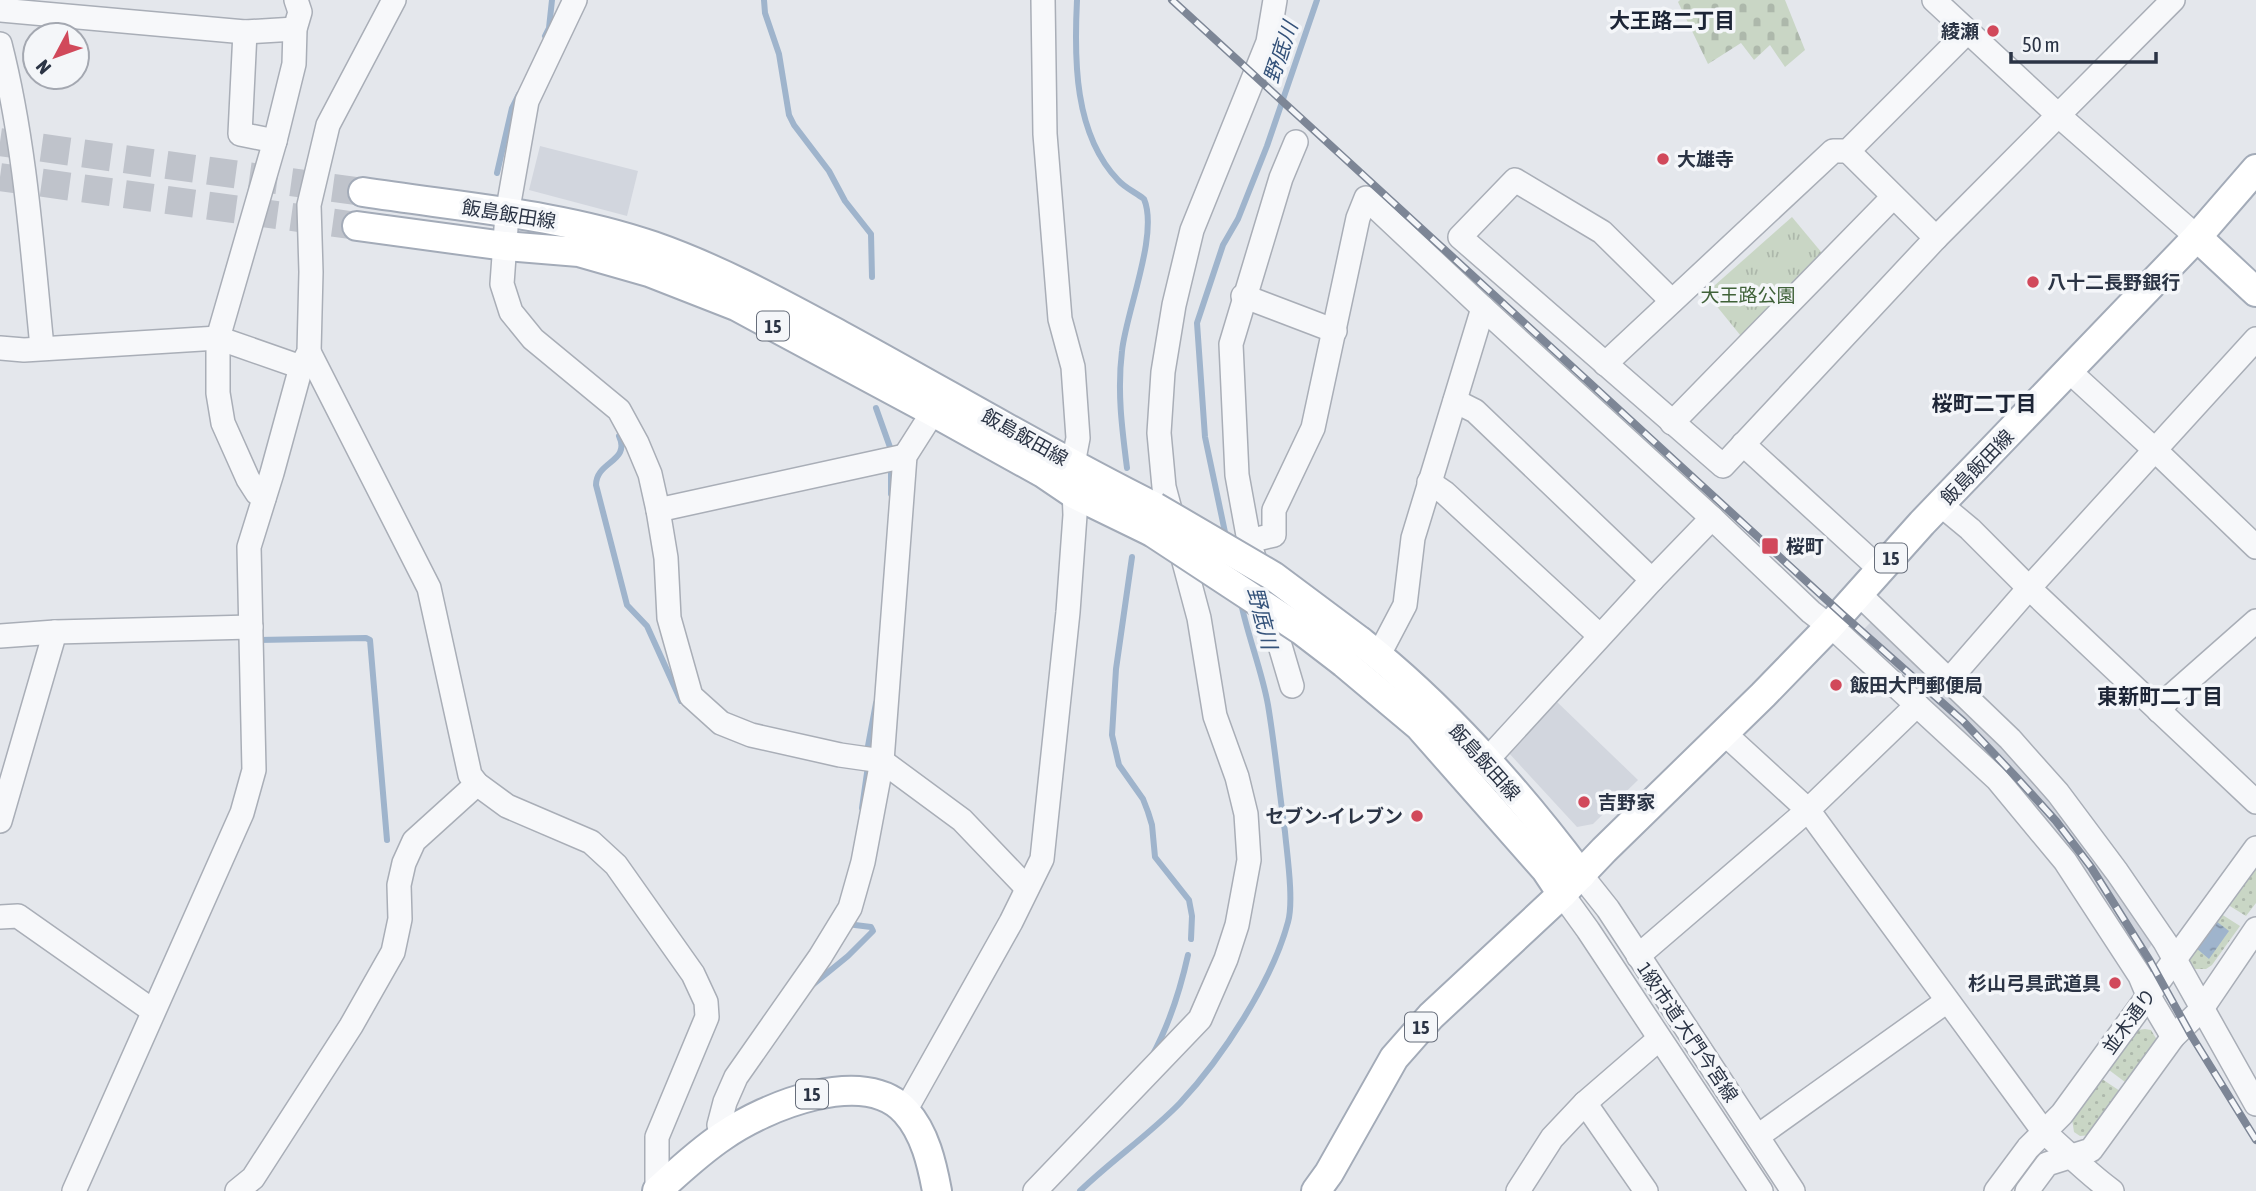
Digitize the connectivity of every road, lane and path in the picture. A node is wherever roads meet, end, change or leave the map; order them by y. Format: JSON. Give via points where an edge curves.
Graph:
{"nodes":[{"id":1,"x":296,"y":0,"type":"edge"},
{"id":2,"x":394,"y":0,"type":"edge"},
{"id":3,"x":575,"y":0,"type":"edge"},
{"id":4,"x":1043,"y":0,"type":"edge"},
{"id":5,"x":1275,"y":0,"type":"edge"},
{"id":6,"x":1935,"y":0,"type":"edge"},
{"id":7,"x":2174,"y":0,"type":"edge"},
{"id":8,"x":0,"y":10,"type":"edge"},
{"id":9,"x":295,"y":29,"type":"junction"},
{"id":10,"x":245,"y":32,"type":"junction"},
{"id":11,"x":1967,"y":32,"type":"junction"},
{"id":12,"x":0,"y":44,"type":"edge"},
{"id":13,"x":2058,"y":115,"type":"junction"},
{"id":14,"x":275,"y":141,"type":"junction"},
{"id":15,"x":1296,"y":142,"type":"dead end"},
{"id":16,"x":1848,"y":151,"type":"junction"},
{"id":17,"x":2256,"y":169,"type":"edge"},
{"id":18,"x":363,"y":192,"type":"tunnel mouth"},
{"id":19,"x":1893,"y":197,"type":"junction"},
{"id":20,"x":508,"y":214,"type":"junction"},
{"id":21,"x":357,"y":226,"type":"tunnel mouth"},
{"id":22,"x":2197,"y":237,"type":"junction"},
{"id":23,"x":1937,"y":238,"type":"junction"},
{"id":24,"x":505,"y":246,"type":"junction"},
{"id":25,"x":2256,"y":292,"type":"edge"},
{"id":26,"x":1243,"y":296,"type":"junction"},
{"id":27,"x":1672,"y":300,"type":"junction"},
{"id":28,"x":1483,"y":308,"type":"junction"},
{"id":29,"x":1335,"y":331,"type":"junction"},
{"id":30,"x":218,"y":338,"type":"junction"},
{"id":31,"x":2256,"y":339,"type":"edge"},
{"id":32,"x":42,"y":347,"type":"junction"},
{"id":33,"x":0,"y":348,"type":"edge"},
{"id":34,"x":305,"y":360,"type":"junction"},
{"id":35,"x":1605,"y":364,"type":"junction"},
{"id":36,"x":2069,"y":371,"type":"junction"},
{"id":37,"x":1455,"y":401,"type":"junction"},
{"id":38,"x":933,"y":412,"type":"junction"},
{"id":39,"x":1672,"y":423,"type":"junction"},
{"id":40,"x":1743,"y":444,"type":"junction"},
{"id":41,"x":2155,"y":450,"type":"junction"},
{"id":42,"x":905,"y":457,"type":"junction"},
{"id":43,"x":1073,"y":464,"type":"junction"},
{"id":44,"x":1429,"y":482,"type":"junction"},
{"id":45,"x":1074,"y":494,"type":"junction"},
{"id":46,"x":264,"y":498,"type":"junction"},
{"id":47,"x":1941,"y":505,"type":"junction"},
{"id":48,"x":658,"y":510,"type":"junction"},
{"id":49,"x":1712,"y":518,"type":"junction"},
{"id":50,"x":1154,"y":520,"type":"junction"},
{"id":51,"x":1249,"y":541,"type":"junction"},
{"id":52,"x":2256,"y":547,"type":"edge"},
{"id":53,"x":1881,"y":569,"type":"junction"},
{"id":54,"x":1652,"y":580,"type":"junction"},
{"id":55,"x":2029,"y":588,"type":"junction"},
{"id":56,"x":1859,"y":594,"type":"junction"},
{"id":57,"x":2256,"y":621,"type":"edge"},
{"id":58,"x":251,"y":627,"type":"junction"},
{"id":59,"x":1829,"y":627,"type":"junction"},
{"id":60,"x":55,"y":632,"type":"junction"},
{"id":61,"x":0,"y":636,"type":"edge"},
{"id":62,"x":1600,"y":636,"type":"junction"},
{"id":63,"x":1360,"y":652,"type":"junction"},
{"id":64,"x":1949,"y":680,"type":"junction"},
{"id":65,"x":1292,"y":686,"type":"dead end"},
{"id":66,"x":1917,"y":705,"type":"junction"},
{"id":67,"x":2159,"y":711,"type":"junction"},
{"id":68,"x":1725,"y":734,"type":"junction"},
{"id":69,"x":882,"y":761,"type":"junction"},
{"id":70,"x":1486,"y":761,"type":"junction"},
{"id":71,"x":477,"y":784,"type":"junction"},
{"id":72,"x":2256,"y":802,"type":"edge"},
{"id":73,"x":1808,"y":810,"type":"junction"},
{"id":74,"x":0,"y":821,"type":"edge"},
{"id":75,"x":2256,"y":848,"type":"edge"},
{"id":76,"x":1571,"y":884,"type":"junction"},
{"id":77,"x":1027,"y":888,"type":"junction"},
{"id":78,"x":0,"y":917,"type":"edge"},
{"id":79,"x":2256,"y":929,"type":"edge"},
{"id":80,"x":1639,"y":956,"type":"junction"},
{"id":81,"x":2175,"y":961,"type":"junction"},
{"id":82,"x":2148,"y":995,"type":"junction"},
{"id":83,"x":1947,"y":1001,"type":"junction"},
{"id":84,"x":2201,"y":1010,"type":"junction"},
{"id":85,"x":153,"y":1011,"type":"junction"},
{"id":86,"x":2173,"y":1037,"type":"junction"},
{"id":87,"x":1659,"y":1039,"type":"junction"},
{"id":88,"x":1585,"y":1103,"type":"junction"},
{"id":89,"x":2256,"y":1104,"type":"edge"},
{"id":90,"x":905,"y":1111,"type":"junction"},
{"id":91,"x":2044,"y":1132,"type":"junction"},
{"id":92,"x":722,"y":1136,"type":"junction"},
{"id":93,"x":1758,"y":1136,"type":"junction"},
{"id":94,"x":2072,"y":1156,"type":"junction"},
{"id":95,"x":680,"y":1180,"type":"edge"},
{"id":96,"x":75,"y":1191,"type":"edge"},
{"id":97,"x":237,"y":1191,"type":"edge"},
{"id":98,"x":657,"y":1191,"type":"edge"},
{"id":99,"x":937,"y":1191,"type":"edge"},
{"id":100,"x":1035,"y":1191,"type":"edge"},
{"id":101,"x":1318,"y":1191,"type":"edge"},
{"id":102,"x":1518,"y":1191,"type":"edge"},
{"id":103,"x":1646,"y":1191,"type":"edge"},
{"id":104,"x":1761,"y":1191,"type":"edge"},
{"id":105,"x":1793,"y":1191,"type":"edge"},
{"id":106,"x":1996,"y":1191,"type":"edge"},
{"id":107,"x":2027,"y":1191,"type":"edge"},
{"id":108,"x":2112,"y":1191,"type":"edge"}],
"edges":[{"from":1,"to":9,"type":"street","via":[[300,12]]},
{"from":2,"to":34,"type":"street","via":[[328,125],[309,205],[311,272]]},
{"from":3,"to":20,"type":"street","via":[[527,101]]},
{"from":4,"to":43,"type":"street","via":[[1045,134],[1060,319],[1073,367],[1078,438]]},
{"from":5,"to":100,"type":"street","via":[[1268,42],[1192,230],[1163,372],[1159,433],[1164,487],[1199,618],[1215,716],[1246,814],[1250,860],[1237,925],[1200,1019]]},
{"from":6,"to":11,"type":"street"},
{"from":7,"to":13,"type":"street"},
{"from":8,"to":10,"type":"street"},
{"from":9,"to":10,"type":"street"},
{"from":9,"to":14,"type":"street","via":[[294,64]]},
{"from":10,"to":14,"type":"street","via":[[240,134]]},
{"from":11,"to":13,"type":"street"},
{"from":11,"to":16,"type":"street"},
{"from":12,"to":32,"type":"street","via":[[16,128]]},
{"from":13,"to":22,"type":"street"},
{"from":13,"to":23,"type":"street"},
{"from":14,"to":30,"type":"street"},
{"from":15,"to":26,"type":"street"},
{"from":16,"to":19,"type":"street"},
{"from":16,"to":27,"type":"street","via":[[1833,151]]},
{"from":17,"to":22,"type":"main road","name":"飯島飯田線"},
{"from":18,"to":20,"type":"main road","name":"飯島飯田線","number":"15"},
{"from":19,"to":23,"type":"street"},
{"from":19,"to":39,"type":"street"},
{"from":20,"to":24,"type":"street"},
{"from":20,"to":43,"type":"main road","name":"飯島飯田線","number":"15","via":[[586,226],[726,275]]},
{"from":21,"to":24,"type":"main road","name":"飯島飯田線","number":"15"},
{"from":22,"to":25,"type":"main road"},
{"from":22,"to":36,"type":"main road","name":"飯島飯田線","number":"15"},
{"from":23,"to":40,"type":"street"},
{"from":24,"to":38,"type":"main road","name":"飯島飯田線","number":"15","via":[[579,252],[649,272],[736,306]]},
{"from":24,"to":48,"type":"street","via":[[502,284],[511,312],[533,339],[619,410],[650,474]]},
{"from":26,"to":29,"type":"street"},
{"from":26,"to":51,"type":"street","via":[[1231,344],[1237,475]]},
{"from":27,"to":35,"type":"street"},
{"from":27,"to":35,"type":"street","via":[[1602,232],[1515,180],[1460,237]]},
{"from":28,"to":29,"type":"street","via":[[1366,198]]},
{"from":28,"to":37,"type":"street"},
{"from":28,"to":49,"type":"street"},
{"from":29,"to":51,"type":"street","via":[[1314,428],[1274,510],[1274,536]]},
{"from":30,"to":32,"type":"street"},
{"from":30,"to":34,"type":"street"},
{"from":30,"to":46,"type":"street","via":[[223,422],[248,479]]},
{"from":31,"to":41,"type":"street"},
{"from":32,"to":33,"type":"street"},
{"from":34,"to":46,"type":"street"},
{"from":34,"to":71,"type":"street","via":[[429,588],[470,775]]},
{"from":35,"to":39,"type":"street"},
{"from":36,"to":41,"type":"street"},
{"from":36,"to":47,"type":"main road","name":"飯島飯田線","number":"15"},
{"from":37,"to":44,"type":"street"},
{"from":37,"to":54,"type":"street","via":[[1475,411]]},
{"from":38,"to":42,"type":"street"},
{"from":38,"to":45,"type":"main road","name":"飯島飯田線","number":"15"},
{"from":39,"to":40,"type":"street","via":[[1723,467]]},
{"from":40,"to":53,"type":"street"},
{"from":41,"to":52,"type":"street"},
{"from":41,"to":55,"type":"street"},
{"from":42,"to":48,"type":"street"},
{"from":42,"to":69,"type":"street"},
{"from":43,"to":45,"type":"street"},
{"from":43,"to":50,"type":"main road","name":"飯島飯田線","number":"15"},
{"from":44,"to":62,"type":"street"},
{"from":44,"to":63,"type":"street","via":[[1413,538],[1405,605],[1384,645]]},
{"from":45,"to":50,"type":"main road","name":"飯島飯田線","number":"15"},
{"from":45,"to":77,"type":"street","via":[[1068,612],[1042,859]]},
{"from":46,"to":58,"type":"street","via":[[249,547]]},
{"from":47,"to":53,"type":"main road","name":"飯島飯田線","number":"15"},
{"from":47,"to":55,"type":"street"},
{"from":48,"to":69,"type":"street","via":[[669,618],[691,696],[721,723],[751,735]]},
{"from":49,"to":54,"type":"street"},
{"from":49,"to":59,"type":"street"},
{"from":50,"to":63,"type":"main road","name":"飯島飯田線","number":"15","bridge":true,"via":[[1301,630]]},
{"from":51,"to":65,"type":"street"},
{"from":53,"to":56,"type":"main road","name":"飯島飯田線","number":"15"},
{"from":54,"to":62,"type":"street"},
{"from":55,"to":64,"type":"street"},
{"from":55,"to":67,"type":"street"},
{"from":56,"to":59,"type":"main road","name":"飯島飯田線","number":"15"},
{"from":56,"to":64,"type":"street"},
{"from":57,"to":67,"type":"street"},
{"from":58,"to":60,"type":"street"},
{"from":58,"to":85,"type":"street","via":[[254,770],[242,813]]},
{"from":59,"to":66,"type":"street"},
{"from":59,"to":68,"type":"main road","name":"飯島飯田線","number":"15"},
{"from":60,"to":61,"type":"street"},
{"from":60,"to":74,"type":"street"},
{"from":62,"to":70,"type":"street"},
{"from":63,"to":70,"type":"main road","name":"飯島飯田線","number":"15","via":[[1433,705]]},
{"from":63,"to":76,"type":"main road","name":"飯島飯田線","number":"15","via":[[1546,870]]},
{"from":64,"to":81,"type":"street","via":[[2058,793]]},
{"from":66,"to":73,"type":"street"},
{"from":66,"to":82,"type":"street","via":[[1997,779],[2065,861]]},
{"from":67,"to":72,"type":"street"},
{"from":68,"to":73,"type":"street"},
{"from":68,"to":76,"type":"main road","name":"飯島飯田線","number":"15"},
{"from":69,"to":77,"type":"street","via":[[962,820]]},
{"from":69,"to":92,"type":"street","via":[[850,908],[736,1077],[719,1125]]},
{"from":70,"to":76,"type":"main road","name":"飯島飯田線","number":"15","via":[[1516,794]]},
{"from":71,"to":97,"type":"street","via":[[414,841],[399,886],[400,919],[393,952],[253,1178]]},
{"from":71,"to":98,"type":"street","via":[[507,806],[591,842],[616,865],[693,974],[706,1002],[707,1017],[657,1137]]},
{"from":73,"to":80,"type":"street"},
{"from":73,"to":83,"type":"street"},
{"from":75,"to":81,"type":"street","name":"並木通り"},
{"from":76,"to":80,"type":"street","name":"1級市道 大門今宮線","via":[[1608,909]]},
{"from":76,"to":87,"type":"street","via":[[1588,930]]},
{"from":76,"to":101,"type":"main road","name":"飯島飯田線","number":"15","via":[[1431,1016],[1394,1058]]},
{"from":77,"to":90,"type":"street"},
{"from":78,"to":85,"type":"street","via":[[18,916]]},
{"from":79,"to":84,"type":"street"},
{"from":80,"to":93,"type":"street","name":"1級市道 大門今宮線"},
{"from":81,"to":82,"type":"street","name":"並木通り"},
{"from":81,"to":84,"type":"street"},
{"from":82,"to":86,"type":"street"},
{"from":82,"to":91,"type":"street","name":"並木通り"},
{"from":83,"to":91,"type":"street"},
{"from":83,"to":93,"type":"street"},
{"from":84,"to":86,"type":"street"},
{"from":84,"to":89,"type":"street"},
{"from":85,"to":96,"type":"street"},
{"from":86,"to":94,"type":"street","via":[[2091,1150]]},
{"from":87,"to":88,"type":"street"},
{"from":87,"to":104,"type":"street"},
{"from":88,"to":102,"type":"street","via":[[1552,1138]]},
{"from":88,"to":103,"type":"street"},
{"from":90,"to":92,"type":"main road","number":"15","via":[[871,1092],[813,1094],[761,1112]]},
{"from":90,"to":99,"type":"main road","number":"15","via":[[933,1166]]},
{"from":91,"to":94,"type":"street"},
{"from":91,"to":106,"type":"street","name":"並木通り"},
{"from":92,"to":95,"type":"main road","number":"15"},
{"from":93,"to":105,"type":"street","name":"1級市道 大門今宮線"},
{"from":94,"to":107,"type":"street","via":[[2047,1164]]},
{"from":94,"to":108,"type":"street"},
{"from":95,"to":98,"type":"main road","number":"15"}]}
